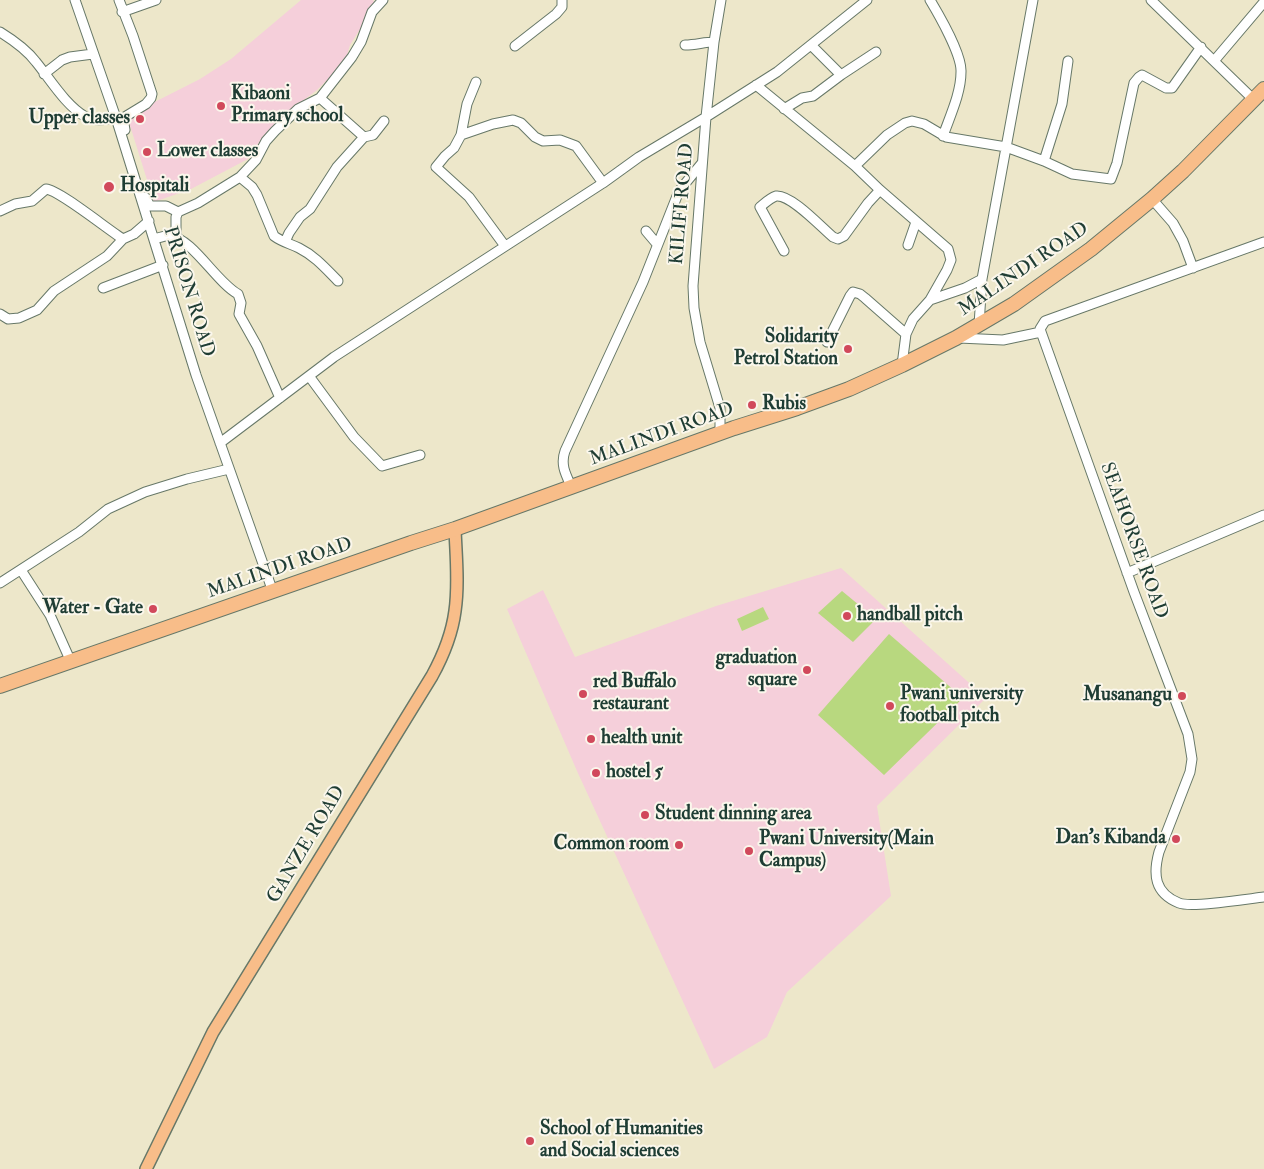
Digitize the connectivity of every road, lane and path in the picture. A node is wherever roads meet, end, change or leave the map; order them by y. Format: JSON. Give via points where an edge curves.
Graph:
{"nodes":[{"id":1,"x":75,"y":0,"type":"edge"},
{"id":2,"x":119,"y":0,"type":"edge"},
{"id":3,"x":156,"y":0,"type":"edge"},
{"id":4,"x":383,"y":0,"type":"edge"},
{"id":5,"x":562,"y":0,"type":"edge"},
{"id":6,"x":721,"y":0,"type":"edge"},
{"id":7,"x":867,"y":0,"type":"edge"},
{"id":8,"x":930,"y":0,"type":"edge"},
{"id":9,"x":1033,"y":0,"type":"edge"},
{"id":10,"x":1151,"y":0,"type":"edge"},
{"id":11,"x":1264,"y":2,"type":"edge"},
{"id":12,"x":122,"y":12,"type":"junction"},
{"id":13,"x":0,"y":32,"type":"edge"},
{"id":14,"x":714,"y":42,"type":"junction"},
{"id":15,"x":685,"y":45,"type":"dead end"},
{"id":16,"x":811,"y":45,"type":"junction"},
{"id":17,"x":515,"y":46,"type":"dead end"},
{"id":18,"x":1201,"y":47,"type":"junction"},
{"id":19,"x":876,"y":52,"type":"dead end"},
{"id":20,"x":93,"y":54,"type":"junction"},
{"id":21,"x":1068,"y":61,"type":"dead end"},
{"id":22,"x":1214,"y":61,"type":"junction"},
{"id":23,"x":44,"y":74,"type":"junction"},
{"id":24,"x":841,"y":75,"type":"junction"},
{"id":25,"x":476,"y":82,"type":"dead end"},
{"id":26,"x":756,"y":85,"type":"junction"},
{"id":27,"x":1264,"y":89,"type":"edge"},
{"id":28,"x":320,"y":98,"type":"junction"},
{"id":29,"x":1254,"y":100,"type":"junction"},
{"id":30,"x":784,"y":109,"type":"junction"},
{"id":31,"x":706,"y":117,"type":"junction"},
{"id":32,"x":116,"y":118,"type":"junction"},
{"id":33,"x":384,"y":121,"type":"dead end"},
{"id":34,"x":461,"y":135,"type":"junction"},
{"id":35,"x":943,"y":136,"type":"junction"},
{"id":36,"x":364,"y":137,"type":"junction"},
{"id":37,"x":1006,"y":147,"type":"junction"},
{"id":38,"x":1044,"y":161,"type":"junction"},
{"id":39,"x":702,"y":163,"type":"junction"},
{"id":40,"x":855,"y":166,"type":"junction"},
{"id":41,"x":240,"y":177,"type":"junction"},
{"id":42,"x":603,"y":183,"type":"junction"},
{"id":43,"x":880,"y":190,"type":"junction"},
{"id":44,"x":1152,"y":199,"type":"junction"},
{"id":45,"x":0,"y":210,"type":"edge"},
{"id":46,"x":178,"y":212,"type":"junction"},
{"id":47,"x":149,"y":221,"type":"junction"},
{"id":48,"x":916,"y":222,"type":"junction"},
{"id":49,"x":646,"y":231,"type":"dead end"},
{"id":50,"x":154,"y":238,"type":"junction"},
{"id":51,"x":176,"y":238,"type":"junction"},
{"id":52,"x":123,"y":239,"type":"junction"},
{"id":53,"x":285,"y":242,"type":"junction"},
{"id":54,"x":1264,"y":242,"type":"edge"},
{"id":55,"x":657,"y":244,"type":"junction"},
{"id":56,"x":505,"y":246,"type":"junction"},
{"id":57,"x":908,"y":246,"type":"dead end"},
{"id":58,"x":784,"y":251,"type":"dead end"},
{"id":59,"x":163,"y":265,"type":"junction"},
{"id":60,"x":1193,"y":268,"type":"junction"},
{"id":61,"x":982,"y":279,"type":"junction"},
{"id":62,"x":338,"y":281,"type":"dead end"},
{"id":63,"x":103,"y":288,"type":"dead end"},
{"id":64,"x":930,"y":300,"type":"junction"},
{"id":65,"x":3,"y":318,"type":"edge"},
{"id":66,"x":979,"y":326,"type":"junction"},
{"id":67,"x":1041,"y":332,"type":"junction"},
{"id":68,"x":906,"y":334,"type":"junction"},
{"id":69,"x":956,"y":338,"type":"junction"},
{"id":70,"x":827,"y":342,"type":"dead end"},
{"id":71,"x":902,"y":365,"type":"junction"},
{"id":72,"x":309,"y":376,"type":"junction"},
{"id":73,"x":280,"y":398,"type":"junction"},
{"id":74,"x":720,"y":408,"type":"junction"},
{"id":75,"x":734,"y":428,"type":"junction"},
{"id":76,"x":720,"y":433,"type":"junction"},
{"id":77,"x":220,"y":442,"type":"junction"},
{"id":78,"x":420,"y":455,"type":"dead end"},
{"id":79,"x":229,"y":469,"type":"junction"},
{"id":80,"x":572,"y":488,"type":"junction"},
{"id":81,"x":1264,"y":515,"type":"edge"},
{"id":82,"x":455,"y":529,"type":"junction"},
{"id":83,"x":21,"y":570,"type":"junction"},
{"id":84,"x":1127,"y":573,"type":"junction"},
{"id":85,"x":0,"y":583,"type":"edge"},
{"id":86,"x":273,"y":592,"type":"junction"},
{"id":87,"x":71,"y":662,"type":"junction"},
{"id":88,"x":0,"y":686,"type":"edge"},
{"id":89,"x":1264,"y":897,"type":"edge"},
{"id":90,"x":146,"y":1169,"type":"edge"}],
"edges":[{"from":1,"to":20,"type":"street","name":"PRISON ROAD"},
{"from":2,"to":12,"type":"street"},
{"from":3,"to":12,"type":"street"},
{"from":4,"to":28,"type":"street","via":[[372,12],[352,57]]},
{"from":5,"to":17,"type":"street","via":[[562,7],[556,14]]},
{"from":6,"to":14,"type":"street","name":"KILIFI ROAD"},
{"from":7,"to":16,"type":"street"},
{"from":8,"to":35,"type":"street","via":[[962,70]]},
{"from":9,"to":37,"type":"street"},
{"from":10,"to":18,"type":"street"},
{"from":11,"to":22,"type":"street"},
{"from":12,"to":46,"type":"street","via":[[152,94],[146,104],[123,118],[128,143],[148,204],[166,206]]},
{"from":13,"to":23,"type":"street","via":[[35,61]]},
{"from":14,"to":15,"type":"street"},
{"from":14,"to":31,"type":"street","name":"KILIFI ROAD"},
{"from":16,"to":24,"type":"street"},
{"from":16,"to":26,"type":"street"},
{"from":18,"to":22,"type":"street"},
{"from":18,"to":38,"type":"street","via":[[1171,89],[1142,75],[1136,79],[1111,179],[1072,174]]},
{"from":19,"to":24,"type":"street"},
{"from":20,"to":23,"type":"street","via":[[62,60]]},
{"from":20,"to":32,"type":"street","name":"PRISON ROAD"},
{"from":21,"to":38,"type":"street","via":[[1062,104]]},
{"from":22,"to":29,"type":"street"},
{"from":23,"to":32,"type":"street","via":[[86,117]]},
{"from":24,"to":30,"type":"street","via":[[812,96]]},
{"from":25,"to":34,"type":"street","via":[[467,104]]},
{"from":26,"to":30,"type":"street"},
{"from":26,"to":31,"type":"street"},
{"from":27,"to":29,"type":"highway","name":"MALINDI ROAD"},
{"from":28,"to":36,"type":"street"},
{"from":28,"to":41,"type":"street","via":[[298,109],[275,131]]},
{"from":29,"to":44,"type":"highway","name":"MALINDI ROAD"},
{"from":30,"to":40,"type":"street"},
{"from":31,"to":39,"type":"street","name":"KILIFI ROAD"},
{"from":31,"to":42,"type":"street"},
{"from":32,"to":47,"type":"street","name":"PRISON ROAD"},
{"from":33,"to":36,"type":"street","via":[[373,135]]},
{"from":34,"to":42,"type":"street","via":[[513,120],[521,123],[535,138],[560,140],[576,146]]},
{"from":34,"to":56,"type":"street","via":[[436,167],[469,197]]},
{"from":35,"to":37,"type":"street"},
{"from":35,"to":40,"type":"street","via":[[919,122],[907,122],[887,135]]},
{"from":36,"to":53,"type":"street","via":[[337,167]]},
{"from":37,"to":38,"type":"street"},
{"from":37,"to":61,"type":"street"},
{"from":39,"to":55,"type":"street","via":[[679,191]]},
{"from":39,"to":74,"type":"street","name":"KILIFI ROAD","via":[[694,260],[694,308],[702,349]]},
{"from":40,"to":43,"type":"street"},
{"from":41,"to":46,"type":"street"},
{"from":41,"to":53,"type":"street","via":[[252,186],[274,236]]},
{"from":42,"to":56,"type":"street"},
{"from":43,"to":48,"type":"street"},
{"from":43,"to":58,"type":"street","via":[[844,236],[838,238],[790,200],[780,196],[770,200],[760,207]]},
{"from":44,"to":60,"type":"street","via":[[1173,223]]},
{"from":44,"to":66,"type":"highway","name":"MALINDI ROAD","via":[[1064,269]]},
{"from":45,"to":52,"type":"street","via":[[32,201],[50,189]]},
{"from":46,"to":51,"type":"street"},
{"from":47,"to":50,"type":"street","name":"PRISON ROAD"},
{"from":47,"to":52,"type":"street"},
{"from":48,"to":57,"type":"street"},
{"from":48,"to":64,"type":"street","via":[[951,254],[947,270]]},
{"from":49,"to":55,"type":"street"},
{"from":50,"to":51,"type":"street"},
{"from":50,"to":59,"type":"street","name":"PRISON ROAD"},
{"from":51,"to":73,"type":"street","via":[[192,250],[228,289],[238,294],[241,303],[239,314]]},
{"from":52,"to":65,"type":"street","via":[[107,256],[54,291],[36,310],[19,318]]},
{"from":53,"to":62,"type":"street","via":[[318,261]]},
{"from":54,"to":60,"type":"street"},
{"from":55,"to":80,"type":"street","via":[[565,451],[564,471]]},
{"from":56,"to":72,"type":"street"},
{"from":59,"to":63,"type":"street"},
{"from":59,"to":77,"type":"street","name":"PRISON ROAD"},
{"from":60,"to":67,"type":"street","via":[[1045,321]]},
{"from":61,"to":64,"type":"street"},
{"from":61,"to":66,"type":"street"},
{"from":64,"to":68,"type":"street","via":[[913,319]]},
{"from":66,"to":69,"type":"highway","name":"MALINDI ROAD"},
{"from":67,"to":69,"type":"street","via":[[1003,340]]},
{"from":67,"to":84,"type":"street","name":"SEAHORSE ROAD"},
{"from":68,"to":70,"type":"street","via":[[854,292]]},
{"from":68,"to":71,"type":"street"},
{"from":69,"to":71,"type":"highway","name":"MALINDI ROAD"},
{"from":71,"to":75,"type":"highway","name":"MALINDI ROAD","via":[[840,392]]},
{"from":72,"to":73,"type":"street"},
{"from":72,"to":78,"type":"street","via":[[354,437],[382,466]]},
{"from":73,"to":77,"type":"street"},
{"from":74,"to":75,"type":"street","name":"KILIFI ROAD"},
{"from":74,"to":76,"type":"street","name":"KILIFI ROAD"},
{"from":75,"to":76,"type":"highway","name":"MALINDI ROAD"},
{"from":76,"to":80,"type":"highway","name":"MALINDI ROAD"},
{"from":77,"to":79,"type":"street","name":"PRISON ROAD"},
{"from":79,"to":83,"type":"street","via":[[187,478],[108,509]]},
{"from":79,"to":86,"type":"street","name":"PRISON ROAD"},
{"from":80,"to":82,"type":"highway","name":"MALINDI ROAD"},
{"from":81,"to":84,"type":"street"},
{"from":82,"to":86,"type":"highway","name":"MALINDI ROAD"},
{"from":82,"to":90,"type":"main road","name":"GANZE ROAD","via":[[456,609],[442,656],[213,1032]]},
{"from":83,"to":85,"type":"street"},
{"from":83,"to":87,"type":"street","via":[[50,615]]},
{"from":84,"to":89,"type":"street","name":"SEAHORSE ROAD","via":[[1188,734],[1192,759],[1156,864],[1156,881],[1168,897],[1180,904]]},
{"from":86,"to":87,"type":"highway","name":"MALINDI ROAD"},
{"from":87,"to":88,"type":"highway","name":"MALINDI ROAD"}]}
